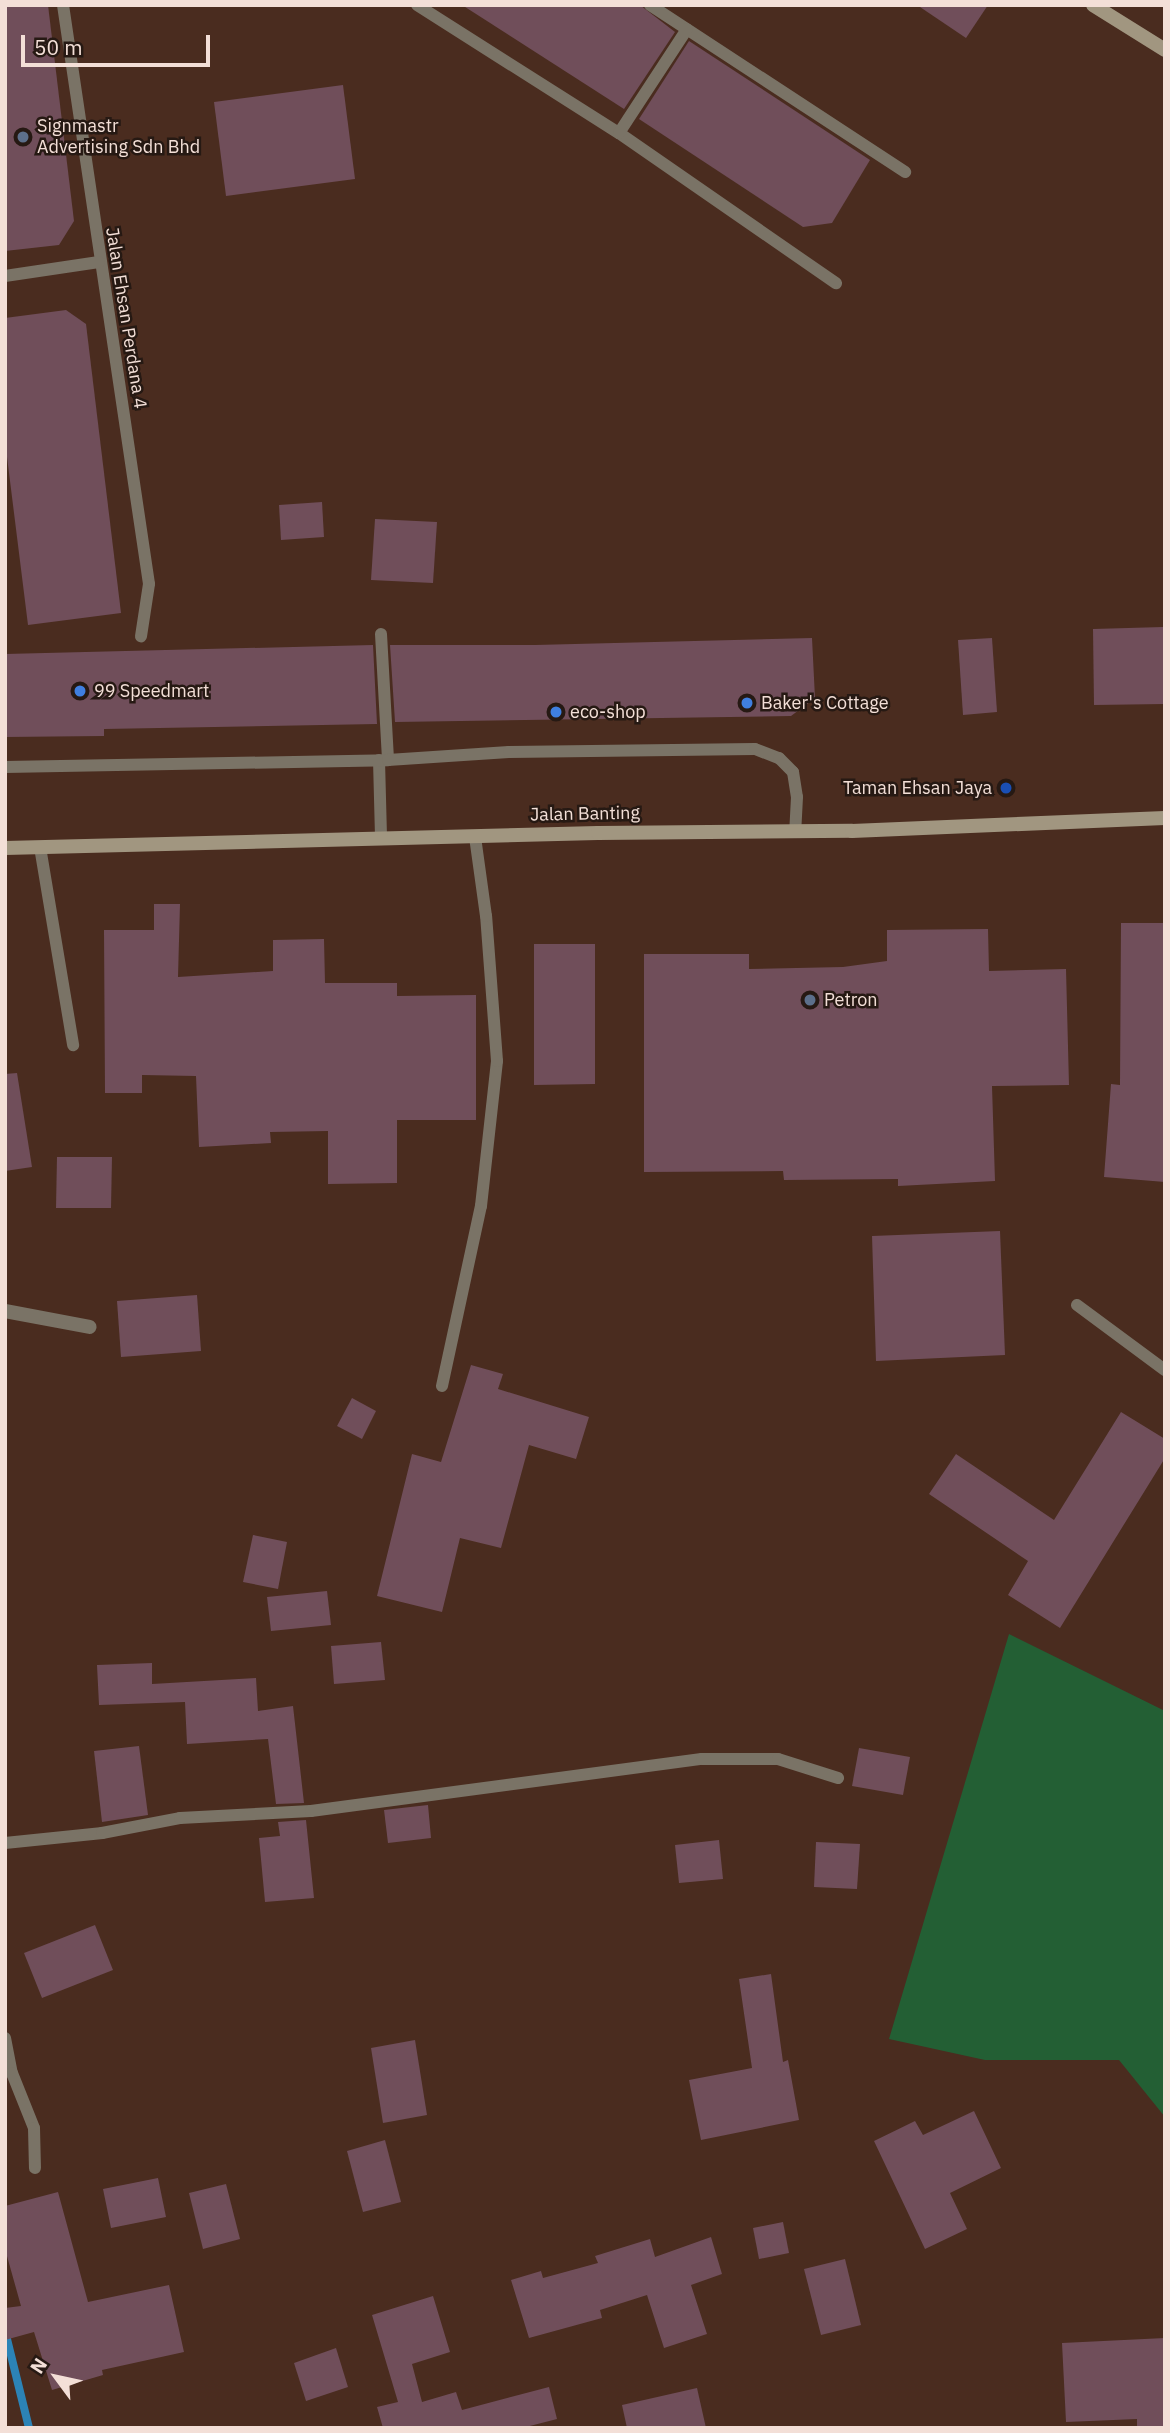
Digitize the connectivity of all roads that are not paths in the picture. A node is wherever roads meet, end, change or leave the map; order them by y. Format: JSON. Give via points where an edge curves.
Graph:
{"nodes":[{"id":1,"x":63,"y":5,"type":"edge"},
{"id":2,"x":416,"y":5,"type":"edge"},
{"id":3,"x":650,"y":5,"type":"edge"},
{"id":4,"x":1093,"y":5,"type":"edge"},
{"id":5,"x":687,"y":29,"type":"junction"},
{"id":6,"x":1165,"y":50,"type":"edge"},
{"id":7,"x":619,"y":133,"type":"junction"},
{"id":8,"x":905,"y":172,"type":"dead end"},
{"id":9,"x":99,"y":262,"type":"junction"},
{"id":10,"x":5,"y":276,"type":"edge"},
{"id":11,"x":836,"y":283,"type":"dead end"},
{"id":12,"x":381,"y":634,"type":"dead end"},
{"id":13,"x":141,"y":636,"type":"dead end"},
{"id":14,"x":383,"y":760,"type":"junction"},
{"id":15,"x":7,"y":770,"type":"edge"},
{"id":16,"x":1165,"y":818,"type":"edge"},
{"id":17,"x":795,"y":831,"type":"junction"},
{"id":18,"x":475,"y":837,"type":"junction"},
{"id":19,"x":381,"y":838,"type":"junction"},
{"id":20,"x":40,"y":847,"type":"junction"},
{"id":21,"x":5,"y":848,"type":"edge"},
{"id":22,"x":73,"y":1045,"type":"dead end"},
{"id":23,"x":1077,"y":1305,"type":"dead end"},
{"id":24,"x":5,"y":1311,"type":"edge"},
{"id":25,"x":90,"y":1327,"type":"dead end"},
{"id":26,"x":1165,"y":1370,"type":"edge"},
{"id":27,"x":442,"y":1386,"type":"dead end"},
{"id":28,"x":838,"y":1778,"type":"dead end"},
{"id":29,"x":5,"y":1843,"type":"edge"},
{"id":30,"x":5,"y":2038,"type":"edge"},
{"id":31,"x":35,"y":2168,"type":"dead end"}],
"edges":[{"from":1,"to":9,"type":"lane","name":"Jalan Ehsan Perdana 4"},
{"from":2,"to":7,"type":"lane"},
{"from":3,"to":5,"type":"lane"},
{"from":4,"to":6,"type":"main road"},
{"from":5,"to":7,"type":"lane"},
{"from":5,"to":8,"type":"lane"},
{"from":7,"to":11,"type":"lane"},
{"from":9,"to":10,"type":"lane"},
{"from":9,"to":13,"type":"lane","name":"Jalan Ehsan Perdana 4","via":[[149,584]]},
{"from":12,"to":14,"type":"lane"},
{"from":14,"to":15,"type":"lane"},
{"from":14,"to":17,"type":"lane","via":[[509,752],[755,749],[779,758],[793,772]]},
{"from":14,"to":19,"type":"lane"},
{"from":16,"to":17,"type":"main road","name":"Jalan Banting"},
{"from":17,"to":18,"type":"main road","name":"Jalan Banting"},
{"from":18,"to":19,"type":"main road","name":"Jalan Banting"},
{"from":18,"to":27,"type":"lane","via":[[486,916],[496,1060],[481,1206]]},
{"from":19,"to":20,"type":"main road","name":"Jalan Banting"},
{"from":20,"to":21,"type":"main road","name":"Jalan Banting"},
{"from":20,"to":22,"type":"lane"},
{"from":23,"to":26,"type":"lane"},
{"from":24,"to":25,"type":"street"},
{"from":28,"to":29,"type":"lane","via":[[778,1759],[702,1759],[311,1811],[180,1818],[102,1833]]},
{"from":30,"to":31,"type":"lane","via":[[12,2073],[34,2128]]}]}
